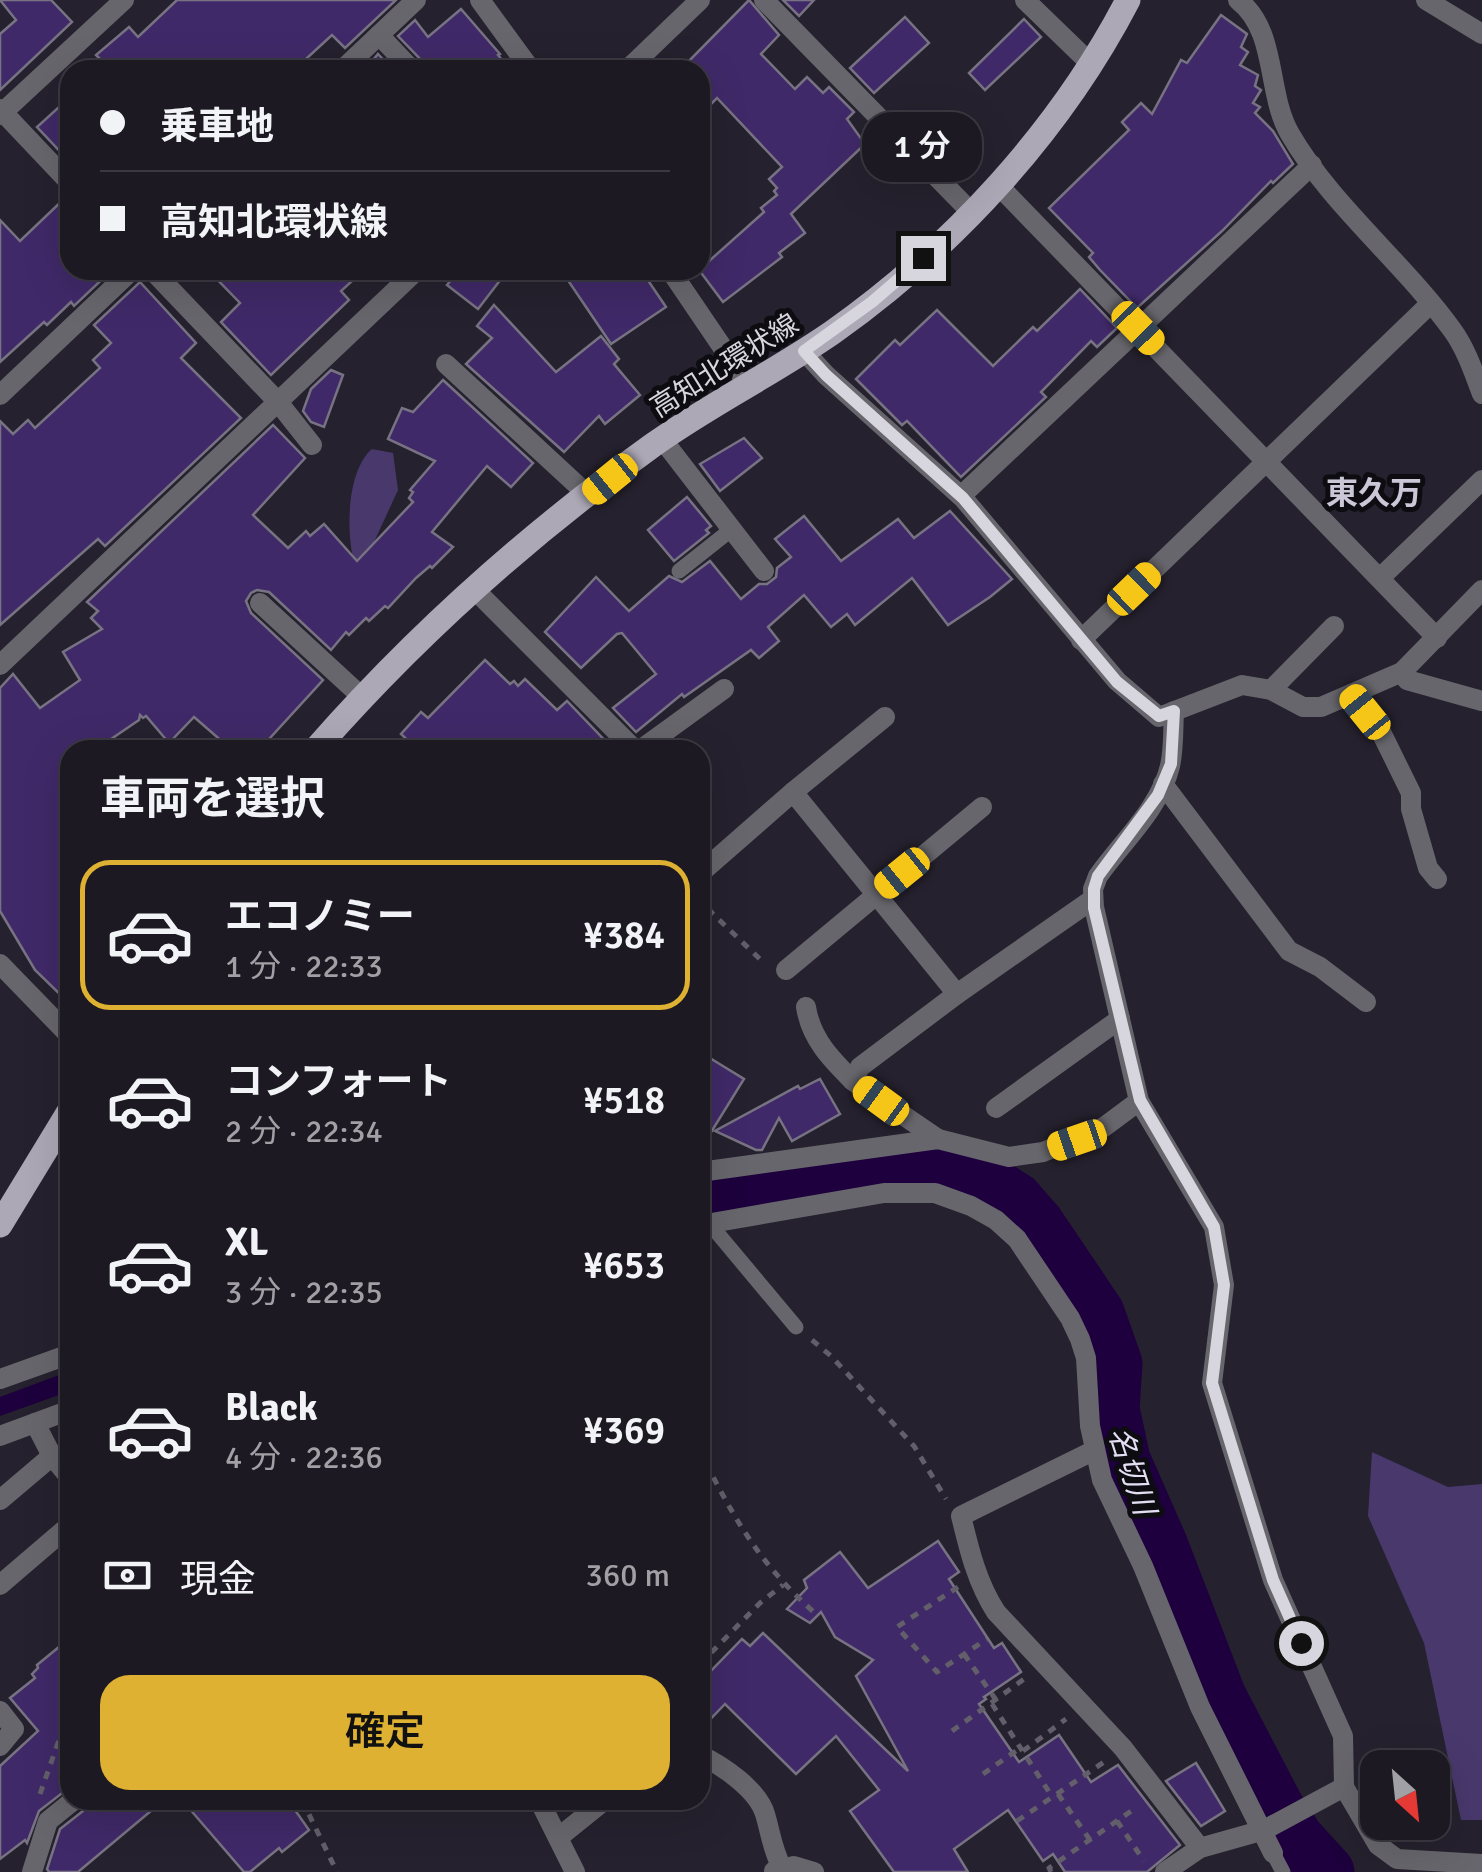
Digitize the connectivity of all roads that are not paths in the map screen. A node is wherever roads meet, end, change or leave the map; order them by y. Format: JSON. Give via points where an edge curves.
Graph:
{"nodes":[{"id":1,"x":124,"y":0,"type":"edge"},
{"id":2,"x":416,"y":0,"type":"edge"},
{"id":3,"x":480,"y":0,"type":"edge"},
{"id":4,"x":700,"y":0,"type":"edge"},
{"id":5,"x":764,"y":0,"type":"edge"},
{"id":6,"x":1025,"y":0,"type":"edge"},
{"id":7,"x":1128,"y":0,"type":"edge"},
{"id":8,"x":1238,"y":0,"type":"edge"},
{"id":9,"x":1430,"y":1,"type":"edge"},
{"id":10,"x":1482,"y":34,"type":"edge"},
{"id":11,"x":379,"y":35,"type":"junction"},
{"id":12,"x":353,"y":60,"type":"edge"},
{"id":13,"x":403,"y":60,"type":"edge"},
{"id":14,"x":524,"y":60,"type":"edge"},
{"id":15,"x":637,"y":60,"type":"edge"},
{"id":16,"x":1091,"y":64,"type":"junction"},
{"id":17,"x":1,"y":112,"type":"edge"},
{"id":18,"x":1312,"y":165,"type":"junction"},
{"id":19,"x":60,"y":174,"type":"edge"},
{"id":20,"x":999,"y":186,"type":"junction"},
{"id":21,"x":972,"y":213,"type":"junction"},
{"id":22,"x":122,"y":280,"type":"edge"},
{"id":23,"x":162,"y":280,"type":"edge"},
{"id":24,"x":406,"y":280,"type":"edge"},
{"id":25,"x":677,"y":280,"type":"edge"},
{"id":26,"x":1430,"y":304,"type":"junction"},
{"id":27,"x":1138,"y":328,"type":"junction"},
{"id":28,"x":804,"y":351,"type":"junction"},
{"id":29,"x":446,"y":364,"type":"dead end"},
{"id":30,"x":748,"y":386,"type":"junction"},
{"id":31,"x":1482,"y":394,"type":"edge"},
{"id":32,"x":0,"y":396,"type":"edge"},
{"id":33,"x":278,"y":402,"type":"junction"},
{"id":34,"x":662,"y":439,"type":"junction"},
{"id":35,"x":312,"y":445,"type":"dead end"},
{"id":36,"x":1268,"y":462,"type":"junction"},
{"id":37,"x":1482,"y":480,"type":"edge"},
{"id":38,"x":589,"y":496,"type":"junction"},
{"id":39,"x":961,"y":496,"type":"junction"},
{"id":40,"x":732,"y":530,"type":"junction"},
{"id":41,"x":679,"y":571,"type":"dead end"},
{"id":42,"x":764,"y":572,"type":"dead end"},
{"id":43,"x":1380,"y":578,"type":"junction"},
{"id":44,"x":474,"y":589,"type":"junction"},
{"id":45,"x":1482,"y":590,"type":"edge"},
{"id":46,"x":260,"y":602,"type":"dead end"},
{"id":47,"x":1334,"y":626,"type":"dead end"},
{"id":48,"x":1437,"y":638,"type":"junction"},
{"id":49,"x":1081,"y":640,"type":"junction"},
{"id":50,"x":0,"y":665,"type":"edge"},
{"id":51,"x":1402,"y":672,"type":"junction"},
{"id":52,"x":724,"y":689,"type":"dead end"},
{"id":53,"x":1271,"y":690,"type":"junction"},
{"id":54,"x":1350,"y":694,"type":"junction"},
{"id":55,"x":362,"y":696,"type":"junction"},
{"id":56,"x":1482,"y":701,"type":"edge"},
{"id":57,"x":1174,"y":711,"type":"junction"},
{"id":58,"x":885,"y":718,"type":"dead end"},
{"id":59,"x":324,"y":740,"type":"edge"},
{"id":60,"x":627,"y":740,"type":"edge"},
{"id":61,"x":651,"y":740,"type":"edge"},
{"id":62,"x":1164,"y":784,"type":"junction"},
{"id":63,"x":793,"y":792,"type":"junction"},
{"id":64,"x":982,"y":807,"type":"dead end"},
{"id":65,"x":710,"y":865,"type":"edge"},
{"id":66,"x":1437,"y":879,"type":"dead end"},
{"id":67,"x":876,"y":895,"type":"junction"},
{"id":68,"x":1094,"y":900,"type":"junction"},
{"id":69,"x":0,"y":964,"type":"edge"},
{"id":70,"x":780,"y":971,"type":"road end"},
{"id":71,"x":957,"y":994,"type":"junction"},
{"id":72,"x":1366,"y":1002,"type":"dead end"},
{"id":73,"x":806,"y":1007,"type":"dead end"},
{"id":74,"x":1120,"y":1019,"type":"junction"},
{"id":75,"x":60,"y":1026,"type":"edge"},
{"id":76,"x":853,"y":1080,"type":"junction"},
{"id":77,"x":1140,"y":1100,"type":"junction"},
{"id":78,"x":996,"y":1108,"type":"dead end"},
{"id":79,"x":60,"y":1126,"type":"edge"},
{"id":80,"x":938,"y":1139,"type":"junction"},
{"id":81,"x":710,"y":1171,"type":"edge"},
{"id":82,"x":710,"y":1223,"type":"edge"},
{"id":83,"x":0,"y":1225,"type":"edge"},
{"id":84,"x":710,"y":1230,"type":"edge"},
{"id":85,"x":796,"y":1327,"type":"road end"},
{"id":86,"x":60,"y":1358,"type":"edge"},
{"id":87,"x":0,"y":1379,"type":"edge"},
{"id":88,"x":60,"y":1414,"type":"edge"},
{"id":89,"x":34,"y":1423,"type":"junction"},
{"id":90,"x":0,"y":1436,"type":"edge"},
{"id":91,"x":1095,"y":1450,"type":"junction"},
{"id":92,"x":52,"y":1456,"type":"junction"},
{"id":93,"x":60,"y":1466,"type":"edge"},
{"id":94,"x":0,"y":1500,"type":"edge"},
{"id":95,"x":60,"y":1534,"type":"edge"},
{"id":96,"x":0,"y":1585,"type":"edge"},
{"id":97,"x":0,"y":1711,"type":"edge"},
{"id":98,"x":0,"y":1746,"type":"edge"},
{"id":99,"x":710,"y":1766,"type":"edge"},
{"id":100,"x":1344,"y":1787,"type":"junction"},
{"id":101,"x":62,"y":1810,"type":"edge"},
{"id":102,"x":544,"y":1810,"type":"edge"},
{"id":103,"x":593,"y":1810,"type":"edge"},
{"id":104,"x":1266,"y":1828,"type":"junction"},
{"id":105,"x":559,"y":1838,"type":"junction"},
{"id":106,"x":1200,"y":1848,"type":"junction"},
{"id":107,"x":1273,"y":1852,"type":"joint"},
{"id":108,"x":1482,"y":1864,"type":"edge"},
{"id":109,"x":777,"y":1870,"type":"edge"},
{"id":110,"x":32,"y":1872,"type":"edge"},
{"id":111,"x":575,"y":1872,"type":"edge"},
{"id":112,"x":814,"y":1872,"type":"edge"},
{"id":113,"x":1165,"y":1872,"type":"edge"},
{"id":114,"x":1283,"y":1872,"type":"edge"}],
"edges":[{"from":1,"to":17,"type":"street"},
{"from":2,"to":11,"type":"street"},
{"from":3,"to":14,"type":"street"},
{"from":4,"to":15,"type":"street"},
{"from":5,"to":21,"type":"street"},
{"from":6,"to":16,"type":"street"},
{"from":7,"to":16,"type":"main road","name":"高知北環状線"},
{"from":8,"to":18,"type":"street","via":[[1260,27],[1278,106]]},
{"from":9,"to":10,"type":"street"},
{"from":11,"to":12,"type":"street"},
{"from":11,"to":13,"type":"street"},
{"from":16,"to":20,"type":"main road","name":"高知北環状線"},
{"from":17,"to":19,"type":"street"},
{"from":18,"to":26,"type":"street"},
{"from":18,"to":27,"type":"street"},
{"from":20,"to":21,"type":"main road","name":"高知北環状線"},
{"from":20,"to":27,"type":"street"},
{"from":21,"to":28,"type":"main road","name":"高知北環状線","via":[[872,302]]},
{"from":22,"to":32,"type":"street"},
{"from":23,"to":33,"type":"street"},
{"from":24,"to":33,"type":"street"},
{"from":25,"to":30,"type":"street"},
{"from":26,"to":31,"type":"street","via":[[1455,333]]},
{"from":26,"to":36,"type":"street"},
{"from":27,"to":36,"type":"street"},
{"from":27,"to":39,"type":"street"},
{"from":28,"to":30,"type":"main road","name":"高知北環状線"},
{"from":28,"to":39,"type":"street"},
{"from":29,"to":38,"type":"street"},
{"from":30,"to":34,"type":"main road","name":"高知北環状線"},
{"from":33,"to":35,"type":"street"},
{"from":33,"to":50,"type":"street"},
{"from":34,"to":38,"type":"main road","name":"高知北環状線"},
{"from":34,"to":40,"type":"street"},
{"from":36,"to":43,"type":"street"},
{"from":36,"to":49,"type":"street"},
{"from":37,"to":43,"type":"street"},
{"from":38,"to":44,"type":"main road","name":"高知北環状線"},
{"from":39,"to":49,"type":"street"},
{"from":40,"to":41,"type":"lane"},
{"from":40,"to":42,"type":"street"},
{"from":43,"to":48,"type":"street"},
{"from":44,"to":55,"type":"main road","name":"高知北環状線"},
{"from":44,"to":60,"type":"street"},
{"from":45,"to":48,"type":"street"},
{"from":46,"to":55,"type":"street"},
{"from":47,"to":53,"type":"street"},
{"from":48,"to":51,"type":"street"},
{"from":49,"to":57,"type":"street","via":[[1159,716]]},
{"from":51,"to":54,"type":"street"},
{"from":51,"to":56,"type":"street","via":[[1407,680]]},
{"from":52,"to":61,"type":"street"},
{"from":53,"to":54,"type":"street","via":[[1303,707]]},
{"from":53,"to":57,"type":"street","via":[[1242,684]]},
{"from":54,"to":66,"type":"street","via":[[1380,730],[1411,793],[1428,868]]},
{"from":55,"to":59,"type":"main road","name":"高知北環状線"},
{"from":57,"to":62,"type":"street"},
{"from":58,"to":63,"type":"street"},
{"from":62,"to":68,"type":"street","via":[[1098,876]]},
{"from":62,"to":72,"type":"street","via":[[1289,950]]},
{"from":63,"to":65,"type":"street"},
{"from":63,"to":67,"type":"street"},
{"from":64,"to":67,"type":"street"},
{"from":67,"to":70,"type":"street"},
{"from":67,"to":71,"type":"street"},
{"from":68,"to":71,"type":"street"},
{"from":68,"to":74,"type":"street"},
{"from":69,"to":75,"type":"street"},
{"from":71,"to":76,"type":"street","via":[[860,1067]]},
{"from":73,"to":76,"type":"street","via":[[809,1028]]},
{"from":74,"to":77,"type":"street"},
{"from":74,"to":78,"type":"street"},
{"from":76,"to":80,"type":"street"},
{"from":77,"to":80,"type":"street","via":[[1104,1126],[1043,1152],[1009,1156]]},
{"from":77,"to":100,"type":"street","via":[[1214,1227],[1224,1285],[1212,1383],[1273,1580],[1343,1736]]},
{"from":79,"to":83,"type":"main road"},
{"from":80,"to":81,"type":"street"},
{"from":82,"to":91,"type":"street","via":[[884,1193],[935,1193],[984,1213],[1016,1239],[1070,1318],[1086,1358]]},
{"from":84,"to":85,"type":"lane"},
{"from":86,"to":87,"type":"street"},
{"from":88,"to":89,"type":"street"},
{"from":89,"to":90,"type":"street"},
{"from":89,"to":92,"type":"street"},
{"from":91,"to":104,"type":"street","via":[[1200,1708]]},
{"from":91,"to":106,"type":"street","via":[[961,1516],[991,1604],[1123,1748]]},
{"from":92,"to":93,"type":"street"},
{"from":92,"to":94,"type":"street"},
{"from":95,"to":96,"type":"street"},
{"from":97,"to":98,"type":"street","via":[[14,1729]]},
{"from":99,"to":109,"type":"street","via":[[765,1812]]},
{"from":100,"to":104,"type":"street"},
{"from":100,"to":108,"type":"street","via":[[1378,1845],[1397,1859]]},
{"from":101,"to":110,"type":"street","via":[[48,1822]]},
{"from":102,"to":105,"type":"street"},
{"from":103,"to":105,"type":"street"},
{"from":104,"to":106,"type":"street"},
{"from":104,"to":107,"type":"street"},
{"from":105,"to":111,"type":"street"},
{"from":106,"to":113,"type":"street"},
{"from":107,"to":114,"type":"lane"},
{"from":109,"to":112,"type":"street"}]}
